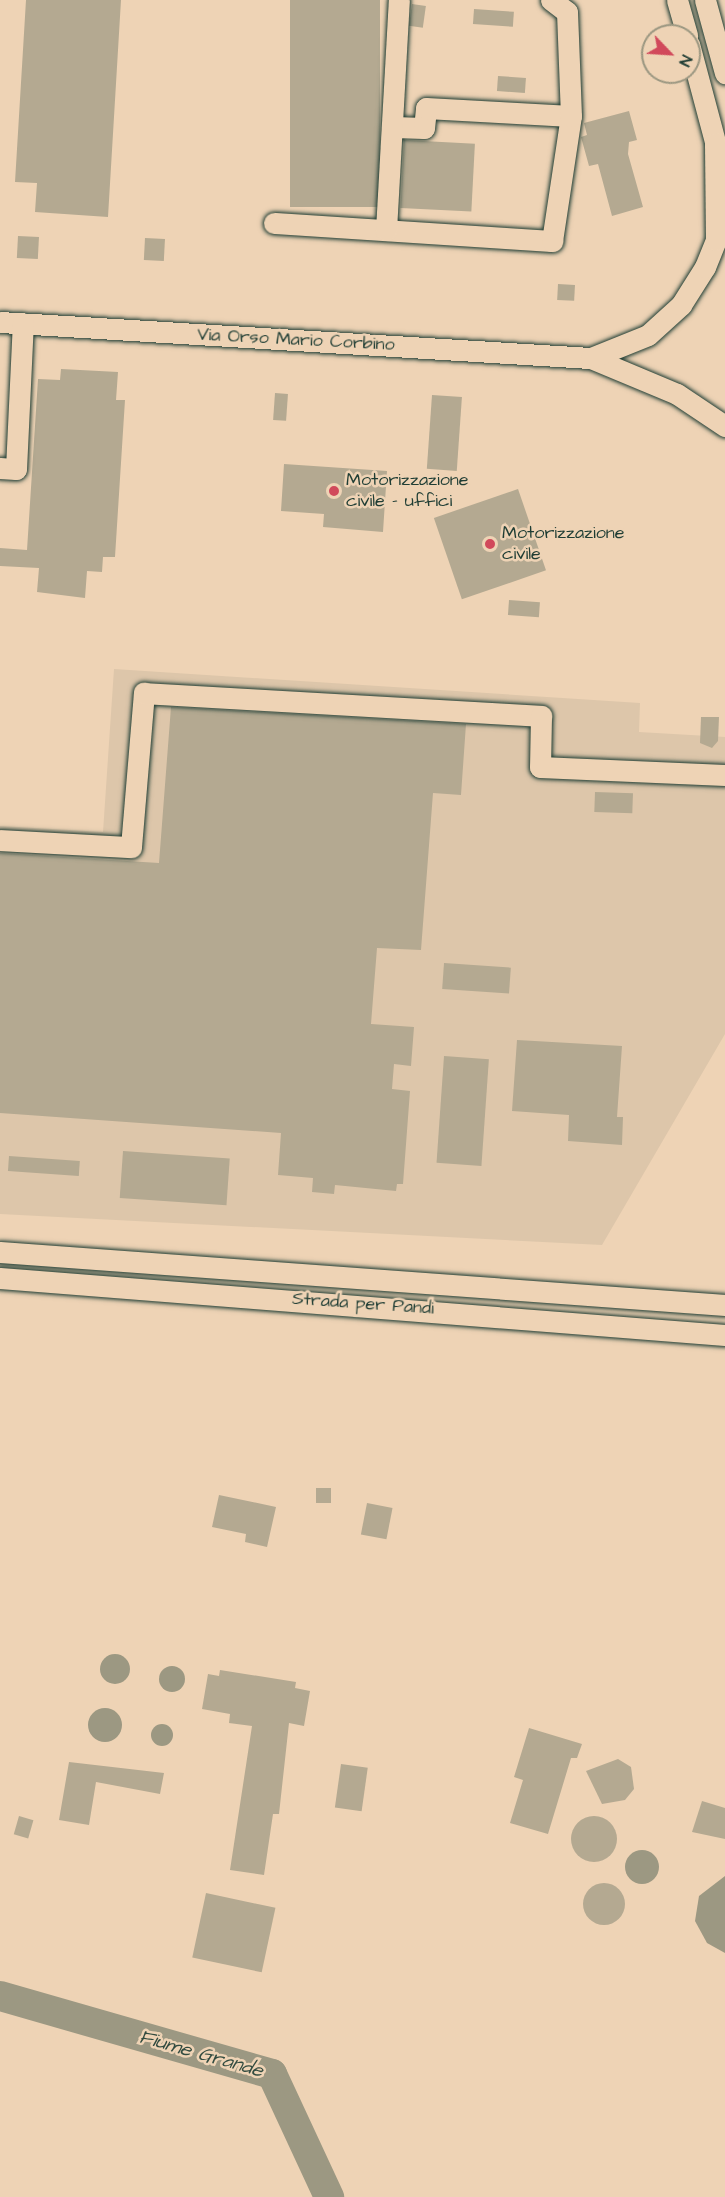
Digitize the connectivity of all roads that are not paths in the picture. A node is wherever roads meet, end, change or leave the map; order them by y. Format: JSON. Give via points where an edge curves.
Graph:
{"nodes":[{"id":1,"x":399,"y":0,"type":"edge"},
{"id":2,"x":551,"y":0,"type":"edge"},
{"id":3,"x":677,"y":0,"type":"edge"},
{"id":4,"x":705,"y":0,"type":"edge"},
{"id":5,"x":684,"y":24,"type":"edge"},
{"id":6,"x":725,"y":73,"type":"edge"},
{"id":7,"x":700,"y":84,"type":"edge"},
{"id":8,"x":571,"y":116,"type":"junction"},
{"id":9,"x":393,"y":127,"type":"junction"},
{"id":10,"x":715,"y":142,"type":"junction"},
{"id":11,"x":725,"y":182,"type":"edge"},
{"id":12,"x":274,"y":223,"type":"dead end"},
{"id":13,"x":386,"y":230,"type":"junction"},
{"id":14,"x":0,"y":322,"type":"edge"},
{"id":15,"x":23,"y":323,"type":"junction"},
{"id":16,"x":591,"y":358,"type":"junction"},
{"id":17,"x":725,"y":426,"type":"edge"},
{"id":18,"x":0,"y":468,"type":"edge"},
{"id":19,"x":725,"y":775,"type":"edge"},
{"id":20,"x":0,"y":840,"type":"edge"},
{"id":21,"x":0,"y":1252,"type":"edge"},
{"id":22,"x":0,"y":1278,"type":"edge"},
{"id":23,"x":725,"y":1305,"type":"edge"},
{"id":24,"x":725,"y":1335,"type":"edge"}],
"edges":[{"from":1,"to":9,"type":"street"},
{"from":2,"to":8,"type":"street","via":[[567,12]]},
{"from":3,"to":5,"type":"street"},
{"from":4,"to":6,"type":"street"},
{"from":7,"to":10,"type":"street"},
{"from":8,"to":9,"type":"street","via":[[426,108],[424,128]]},
{"from":8,"to":13,"type":"street","via":[[552,242]]},
{"from":9,"to":13,"type":"street"},
{"from":10,"to":11,"type":"street"},
{"from":10,"to":16,"type":"street","via":[[716,240],[705,267],[681,305],[648,335]]},
{"from":12,"to":13,"type":"street"},
{"from":14,"to":15,"type":"street","name":"Via Orso Mario Corbino"},
{"from":15,"to":16,"type":"street","name":"Via Orso Mario Corbino"},
{"from":15,"to":18,"type":"street","via":[[16,469]]},
{"from":16,"to":17,"type":"street","via":[[677,393]]},
{"from":19,"to":20,"type":"street","via":[[540,767],[541,716],[144,693],[131,847]]},
{"from":21,"to":23,"type":"street","name":"Strada per Pandi"},
{"from":22,"to":24,"type":"street","name":"Strada per Pandi"}]}
